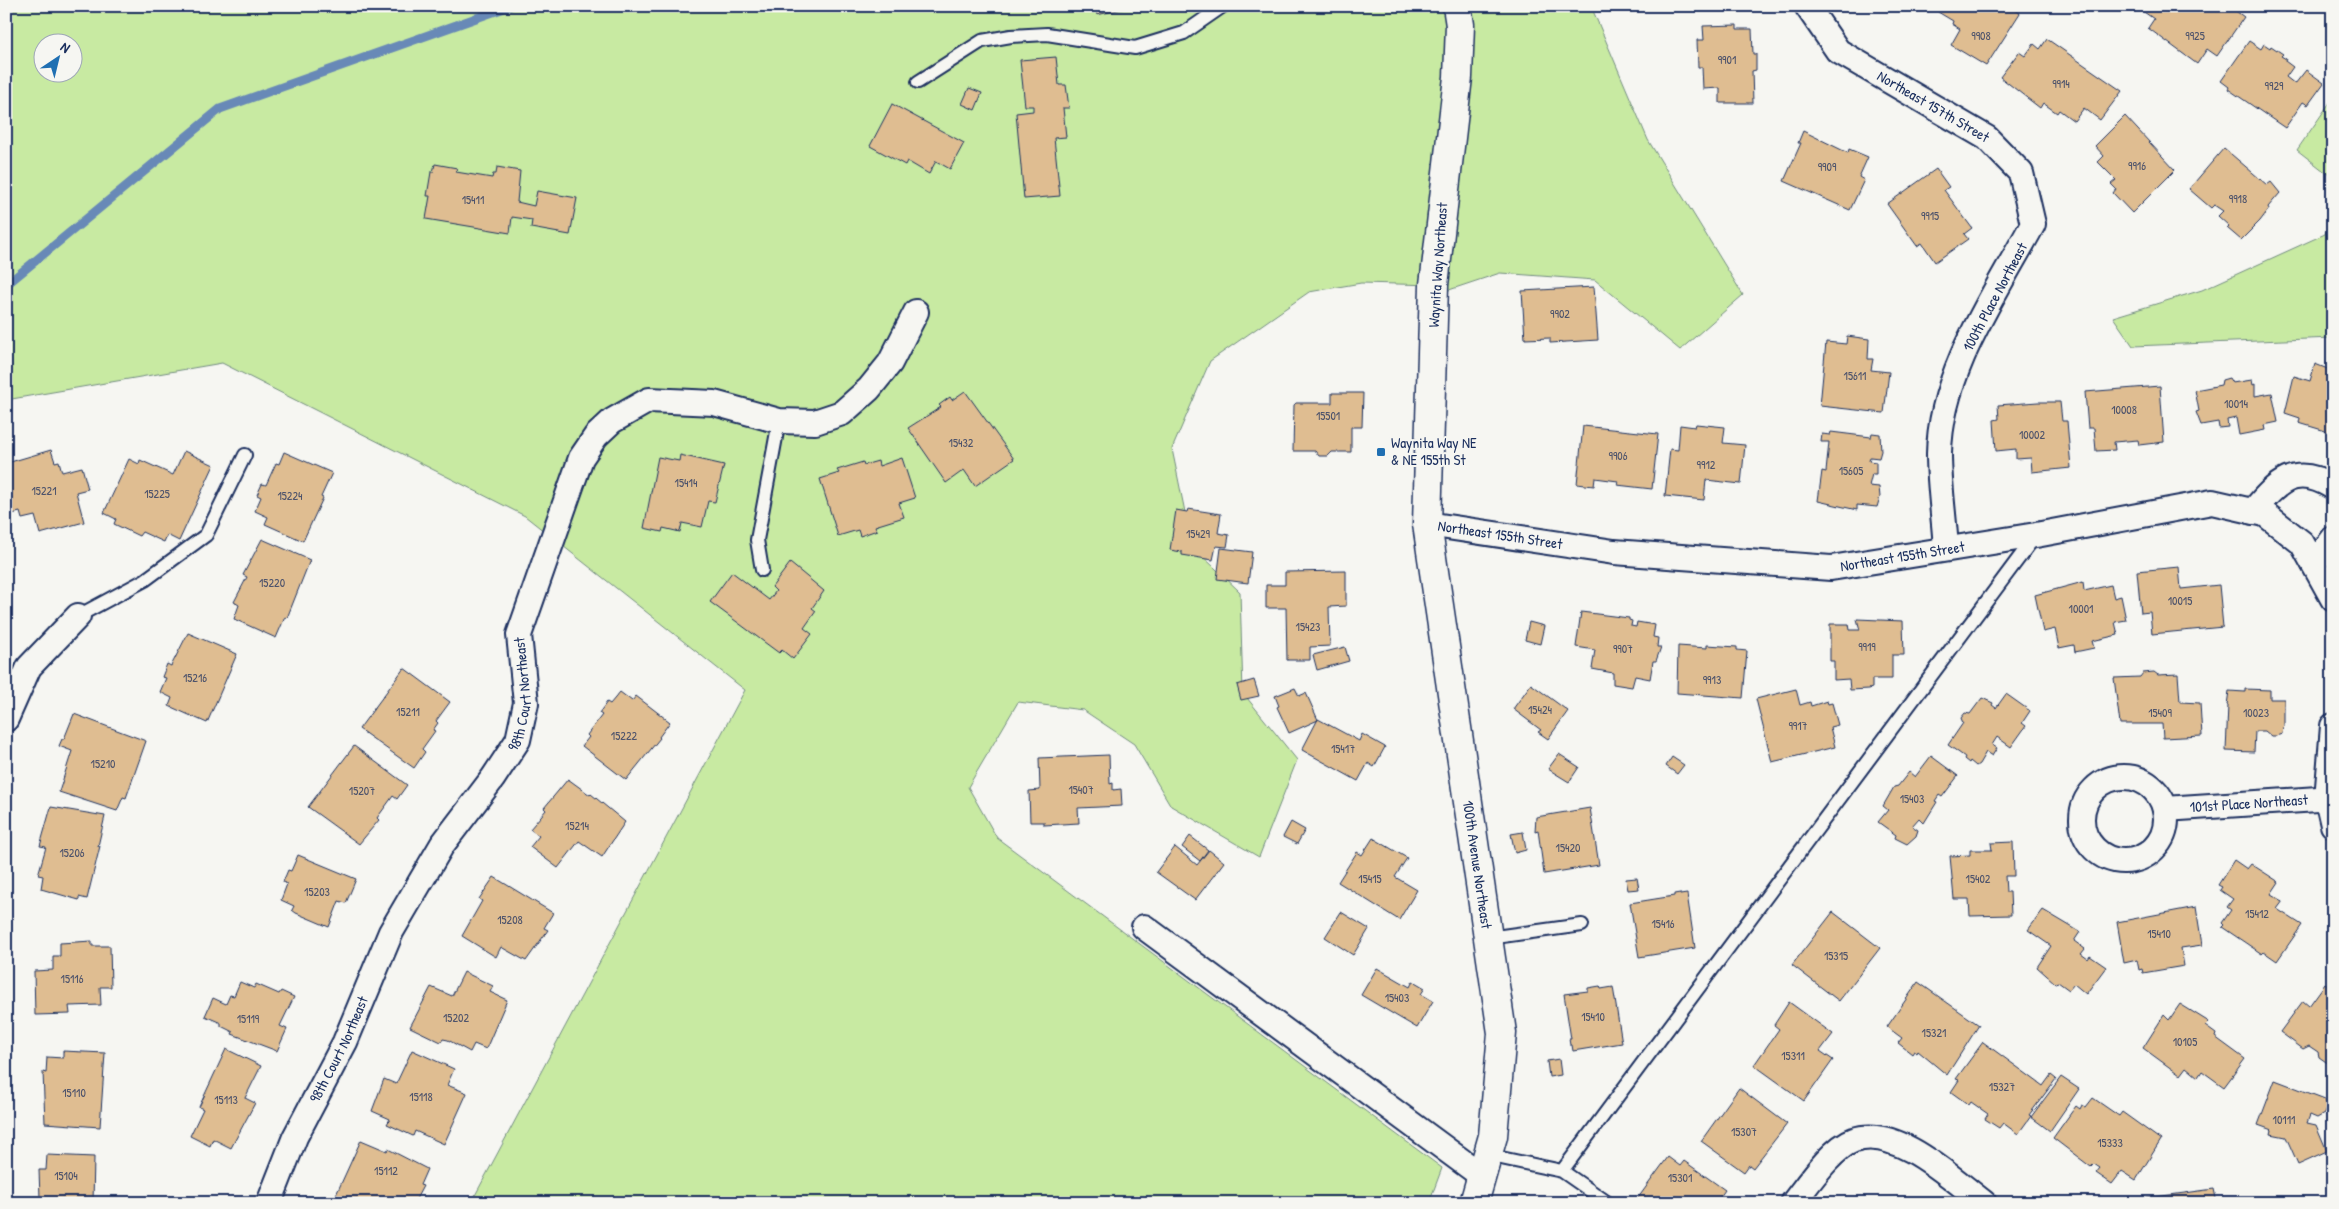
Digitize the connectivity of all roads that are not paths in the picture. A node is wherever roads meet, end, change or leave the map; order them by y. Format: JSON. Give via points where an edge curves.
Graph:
{"nodes":[{"id":1,"x":1224,"y":6,"type":"edge"},
{"id":2,"x":1457,"y":6,"type":"edge"},
{"id":3,"x":1807,"y":6,"type":"edge"},
{"id":4,"x":918,"y":82,"type":"dead end"},
{"id":5,"x":2033,"y":224,"type":"joint"},
{"id":6,"x":916,"y":312,"type":"dead end"},
{"id":7,"x":779,"y":421,"type":"junction"},
{"id":8,"x":245,"y":455,"type":"dead end"},
{"id":9,"x":2333,"y":487,"type":"edge"},
{"id":10,"x":2252,"y":512,"type":"junction"},
{"id":11,"x":1427,"y":524,"type":"junction"},
{"id":12,"x":2036,"y":535,"type":"junction"},
{"id":13,"x":2333,"y":540,"type":"edge"},
{"id":14,"x":1946,"y":548,"type":"junction"},
{"id":15,"x":2314,"y":564,"type":"junction"},
{"id":16,"x":762,"y":570,"type":"dead end"},
{"id":17,"x":2333,"y":599,"type":"edge"},
{"id":18,"x":78,"y":616,"type":"joint"},
{"id":19,"x":6,"y":719,"type":"edge"},
{"id":20,"x":2333,"y":726,"type":"edge"},
{"id":21,"x":2330,"y":798,"type":"edge"},
{"id":22,"x":2165,"y":809,"type":"dead end"},
{"id":23,"x":2333,"y":825,"type":"edge"},
{"id":24,"x":1582,"y":925,"type":"dead end"},
{"id":25,"x":1144,"y":926,"type":"dead end"},
{"id":26,"x":1488,"y":938,"type":"junction"},
{"id":27,"x":1562,"y":1171,"type":"junction"},
{"id":28,"x":1481,"y":1186,"type":"edge"},
{"id":29,"x":269,"y":1203,"type":"edge"},
{"id":30,"x":1608,"y":1203,"type":"edge"},
{"id":31,"x":1793,"y":1203,"type":"edge"},
{"id":32,"x":1984,"y":1203,"type":"edge"}],
"edges":[{"from":1,"to":4,"type":"lane","via":[[1184,33],[1135,48],[1047,34],[982,41]]},
{"from":2,"to":11,"type":"main road","name":"Waynita Way Northeast","via":[[1460,25],[1458,78],[1434,285]]},
{"from":3,"to":5,"type":"street","name":"Northeast 157th Street","via":[[1838,51],[1988,138],[2021,173]]},
{"from":5,"to":14,"type":"street","name":"100th Place Northeast","via":[[1971,337],[1948,396],[1939,452]]},
{"from":6,"to":7,"type":"street","name":"98th Court Northeast","via":[[890,362],[869,389],[842,413],[815,422]]},
{"from":7,"to":16,"type":"lane","via":[[757,540]]},
{"from":7,"to":29,"type":"street","name":"98th Court Northeast","via":[[714,403],[649,400],[612,421],[596,436],[581,458],[519,635],[526,703],[518,740],[442,845],[391,932],[345,1042],[295,1137]]},
{"from":8,"to":18,"type":"lane","via":[[206,535],[144,580]]},
{"from":9,"to":10,"type":"street","via":[[2319,478],[2300,475],[2275,486]]},
{"from":10,"to":12,"type":"street","name":"Northeast 155th Street","via":[[2212,502]]},
{"from":10,"to":15,"type":"street","name":"Northeast 155th Street","via":[[2265,514],[2302,544]]},
{"from":11,"to":14,"type":"street","name":"Northeast 155th Street","via":[[1614,552],[1831,568]]},
{"from":11,"to":26,"type":"main road","name":"100th Avenue Northeast"},
{"from":12,"to":14,"type":"street","name":"Northeast 155th Street"},
{"from":12,"to":27,"type":"lane"},
{"from":13,"to":15,"type":"street"},
{"from":15,"to":17,"type":"street","name":"Northeast 155th Street"},
{"from":18,"to":19,"type":"street","via":[[29,667]]},
{"from":20,"to":21,"type":"street"},
{"from":21,"to":22,"type":"street","name":"101st Place Northeast"},
{"from":21,"to":23,"type":"street"},
{"from":24,"to":26,"type":"lane"},
{"from":25,"to":28,"type":"street"},
{"from":26,"to":28,"type":"main road","name":"100th Avenue Northeast","via":[[1502,1033],[1493,1136]]},
{"from":27,"to":28,"type":"lane"},
{"from":27,"to":30,"type":"lane"},
{"from":31,"to":32,"type":"street","via":[[1827,1160],[1854,1140],[1883,1137],[1919,1154]]}]}
